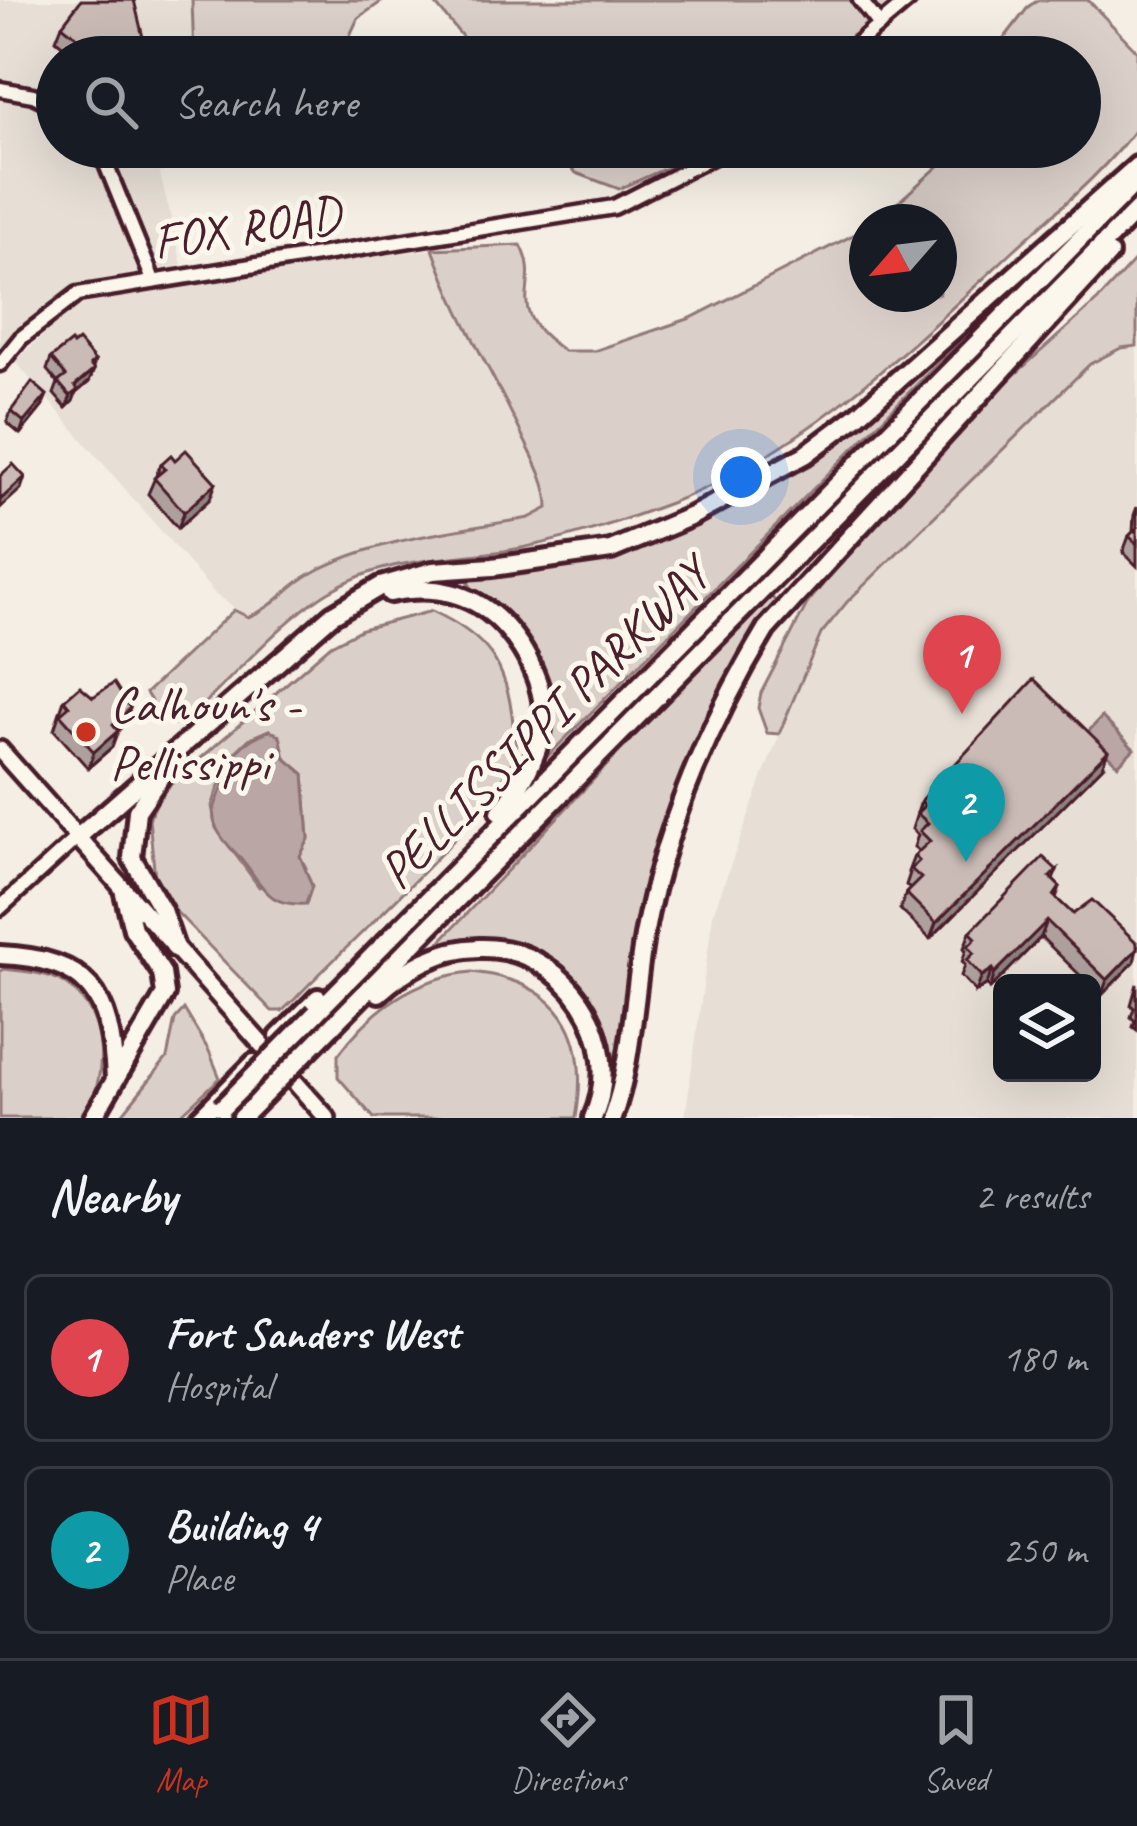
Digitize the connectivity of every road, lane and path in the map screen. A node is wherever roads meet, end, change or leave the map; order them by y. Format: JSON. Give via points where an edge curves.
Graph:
{"nodes":[{"id":1,"x":860,"y":0,"type":"edge"},
{"id":2,"x":909,"y":0,"type":"edge"},
{"id":3,"x":880,"y":25,"type":"junction"},
{"id":4,"x":867,"y":36,"type":"edge"},
{"id":5,"x":0,"y":88,"type":"edge"},
{"id":6,"x":36,"y":97,"type":"edge"},
{"id":7,"x":1137,"y":166,"type":"edge"},
{"id":8,"x":108,"y":168,"type":"edge"},
{"id":9,"x":691,"y":168,"type":"edge"},
{"id":10,"x":1137,"y":181,"type":"edge"},
{"id":11,"x":1137,"y":210,"type":"edge"},
{"id":12,"x":1137,"y":224,"type":"edge"},
{"id":13,"x":153,"y":280,"type":"junction"},
{"id":14,"x":0,"y":364,"type":"edge"},
{"id":15,"x":0,"y":751,"type":"edge"},
{"id":16,"x":78,"y":838,"type":"junction"},
{"id":17,"x":122,"y":889,"type":"junction"},
{"id":18,"x":0,"y":908,"type":"edge"},
{"id":19,"x":176,"y":948,"type":"junction"},
{"id":20,"x":0,"y":955,"type":"edge"},
{"id":21,"x":331,"y":1028,"type":"junction"},
{"id":22,"x":115,"y":1079,"type":"junction"},
{"id":23,"x":262,"y":1097,"type":"junction"},
{"id":24,"x":217,"y":1113,"type":"edge"},
{"id":25,"x":93,"y":1118,"type":"edge"},
{"id":26,"x":200,"y":1118,"type":"edge"},
{"id":27,"x":241,"y":1118,"type":"edge"},
{"id":28,"x":250,"y":1118,"type":"edge"},
{"id":29,"x":327,"y":1118,"type":"edge"},
{"id":30,"x":592,"y":1118,"type":"edge"},
{"id":31,"x":611,"y":1118,"type":"edge"}],
"edges":[{"from":1,"to":3,"type":"street"},
{"from":2,"to":3,"type":"street"},
{"from":3,"to":4,"type":"street"},
{"from":5,"to":6,"type":"street"},
{"from":7,"to":16,"type":"highway","via":[[805,454],[692,517],[611,550],[434,571],[381,586],[332,615]]},
{"from":8,"to":13,"type":"street"},
{"from":9,"to":13,"type":"street","name":"FOX ROAD","via":[[614,207]]},
{"from":10,"to":24,"type":"highway","name":"PELLISSIPPI PARKWAY","bridge":true},
{"from":11,"to":21,"type":"highway","name":"PELLISSIPPI PARKWAY"},
{"from":12,"to":31,"type":"highway","via":[[766,629],[742,668],[702,748],[662,863]]},
{"from":13,"to":14,"type":"street","name":"FOX ROAD","via":[[79,294],[20,338]]},
{"from":15,"to":16,"type":"main road"},
{"from":16,"to":17,"type":"main road"},
{"from":16,"to":18,"type":"street"},
{"from":17,"to":19,"type":"main road"},
{"from":17,"to":22,"type":"highway","via":[[165,994]]},
{"from":19,"to":26,"type":"highway","via":[[132,858],[136,811],[154,782],[358,606],[422,588],[490,609],[538,679],[543,712],[528,771],[500,813]]},
{"from":19,"to":29,"type":"main road"},
{"from":20,"to":22,"type":"highway","via":[[65,966],[97,993],[113,1033]]},
{"from":21,"to":23,"type":"highway","name":"PELLISSIPPI PARKWAY","bridge":true},
{"from":21,"to":30,"type":"highway","via":[[349,1022],[404,970],[480,948],[516,953],[562,976],[596,1025],[604,1067]]},
{"from":22,"to":25,"type":"highway"},
{"from":23,"to":27,"type":"highway","name":"PELLISSIPPI PARKWAY"},
{"from":23,"to":28,"type":"highway"}]}
